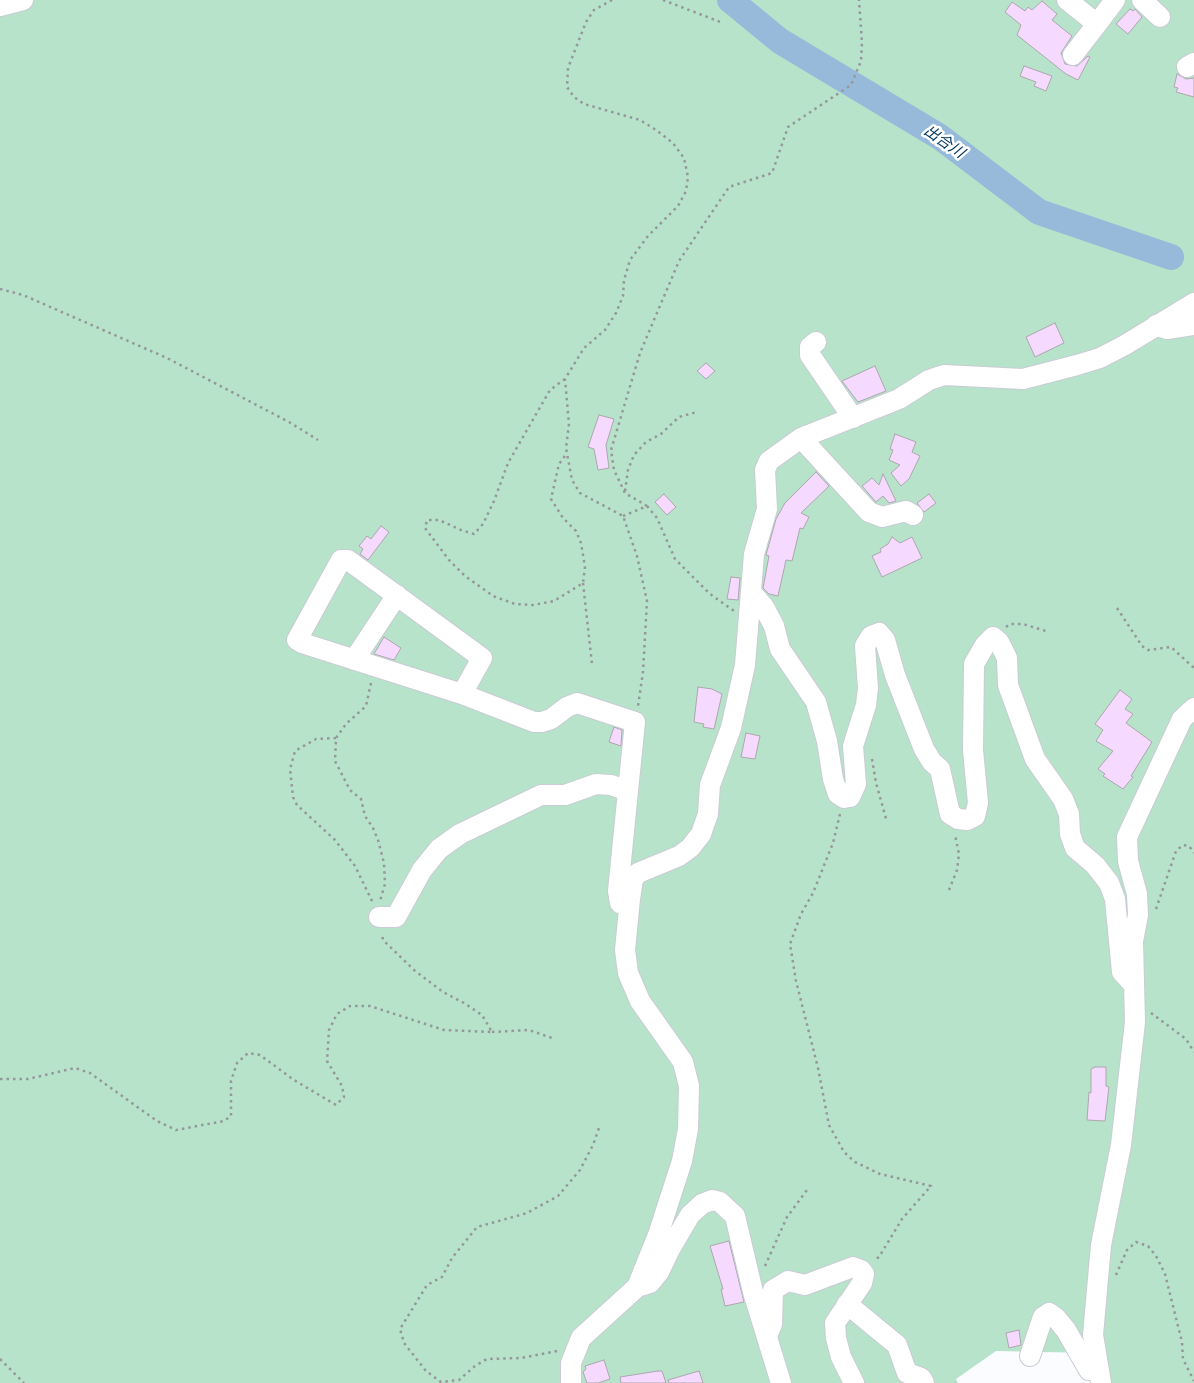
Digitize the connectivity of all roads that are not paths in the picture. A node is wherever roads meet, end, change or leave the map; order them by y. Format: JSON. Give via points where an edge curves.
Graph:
{"nodes":[{"id":1,"x":23,"y":0,"type":"edge"},
{"id":2,"x":1067,"y":0,"type":"edge"},
{"id":3,"x":1115,"y":0,"type":"edge"},
{"id":4,"x":1142,"y":0,"type":"edge"},
{"id":5,"x":0,"y":6,"type":"edge"},
{"id":6,"x":1160,"y":16,"type":"dead end"},
{"id":7,"x":1097,"y":24,"type":"junction"},
{"id":8,"x":1073,"y":55,"type":"dead end"},
{"id":9,"x":1194,"y":302,"type":"edge"},
{"id":10,"x":1194,"y":325,"type":"edge"},
{"id":11,"x":1156,"y":326,"type":"junction"},
{"id":12,"x":816,"y":342,"type":"dead end"},
{"id":13,"x":853,"y":418,"type":"junction"},
{"id":14,"x":801,"y":438,"type":"junction"},
{"id":15,"x":913,"y":515,"type":"dead end"},
{"id":16,"x":751,"y":592,"type":"junction"},
{"id":17,"x":398,"y":595,"type":"junction"},
{"id":18,"x":354,"y":660,"type":"junction"},
{"id":19,"x":462,"y":694,"type":"junction"},
{"id":20,"x":1194,"y":708,"type":"edge"},
{"id":21,"x":628,"y":791,"type":"junction"},
{"id":22,"x":380,"y":917,"type":"road end"},
{"id":23,"x":629,"y":917,"type":"junction"},
{"id":24,"x":1132,"y":984,"type":"junction"},
{"id":25,"x":637,"y":1287,"type":"junction"},
{"id":26,"x":847,"y":1304,"type":"junction"},
{"id":27,"x":766,"y":1337,"type":"junction"},
{"id":28,"x":1030,"y":1356,"type":"dead end"},
{"id":29,"x":1100,"y":1376,"type":"edge"},
{"id":30,"x":571,"y":1383,"type":"edge"},
{"id":31,"x":781,"y":1383,"type":"edge"},
{"id":32,"x":854,"y":1383,"type":"edge"},
{"id":33,"x":924,"y":1383,"type":"edge"}],
"edges":[{"from":1,"to":5,"type":"street"},
{"from":2,"to":7,"type":"street"},
{"from":3,"to":7,"type":"street"},
{"from":4,"to":6,"type":"street"},
{"from":7,"to":8,"type":"street"},
{"from":9,"to":11,"type":"street"},
{"from":10,"to":11,"type":"street","via":[[1167,330]]},
{"from":11,"to":13,"type":"street","via":[[1100,358],[1023,378],[944,375]]},
{"from":12,"to":13,"type":"street","via":[[810,347],[810,355]]},
{"from":13,"to":14,"type":"street"},
{"from":14,"to":15,"type":"street","via":[[869,512],[882,517],[906,511]]},
{"from":14,"to":16,"type":"street","via":[[769,461],[765,470],[767,509],[754,554]]},
{"from":16,"to":23,"type":"street","via":[[740,692],[710,785],[708,814],[701,834],[679,856],[638,873],[633,879]]},
{"from":16,"to":24,"type":"street","via":[[774,626],[780,649],[816,702],[827,741],[832,779],[838,794],[844,798],[850,797],[856,784],[853,746],[868,688],[865,646],[871,636],[879,634],[885,640],[924,749],[940,769],[950,814],[967,820],[975,816],[978,803],[973,750],[974,664],[993,637],[999,642],[1007,658],[1008,685],[1035,759],[1063,799],[1075,848],[1095,865],[1115,899],[1122,972]]},
{"from":17,"to":18,"type":"street"},
{"from":17,"to":18,"type":"street","via":[[348,560],[341,560],[297,640]]},
{"from":17,"to":19,"type":"street","via":[[482,658]]},
{"from":18,"to":19,"type":"street"},
{"from":19,"to":21,"type":"street","via":[[534,722],[551,719],[577,703],[635,722]]},
{"from":20,"to":24,"type":"street","via":[[1182,719],[1126,837],[1138,915],[1133,941]]},
{"from":21,"to":22,"type":"street","via":[[596,784],[565,795],[541,795],[460,834],[439,849],[422,870],[396,917]]},
{"from":21,"to":23,"type":"street","via":[[618,890],[620,906]]},
{"from":23,"to":25,"type":"street","via":[[625,950],[628,973],[640,1002],[683,1062],[689,1086],[688,1129],[682,1161]]},
{"from":24,"to":29,"type":"street","via":[[1135,1022],[1121,1145],[1101,1245],[1093,1335]]},
{"from":25,"to":27,"type":"street","via":[[650,1283],[659,1272],[690,1215],[702,1204],[712,1200],[720,1202],[735,1216]]},
{"from":25,"to":30,"type":"street","via":[[581,1338],[571,1363]]},
{"from":26,"to":27,"type":"street","via":[[862,1283],[864,1274],[861,1270],[853,1267],[805,1285],[788,1281],[773,1290],[772,1324]]},
{"from":26,"to":32,"type":"street","via":[[835,1323],[836,1338]]},
{"from":26,"to":33,"type":"street","via":[[897,1345],[907,1373],[921,1378]]},
{"from":27,"to":31,"type":"street"},
{"from":28,"to":29,"type":"street","via":[[1043,1317],[1049,1313],[1066,1330],[1089,1370]]}]}
